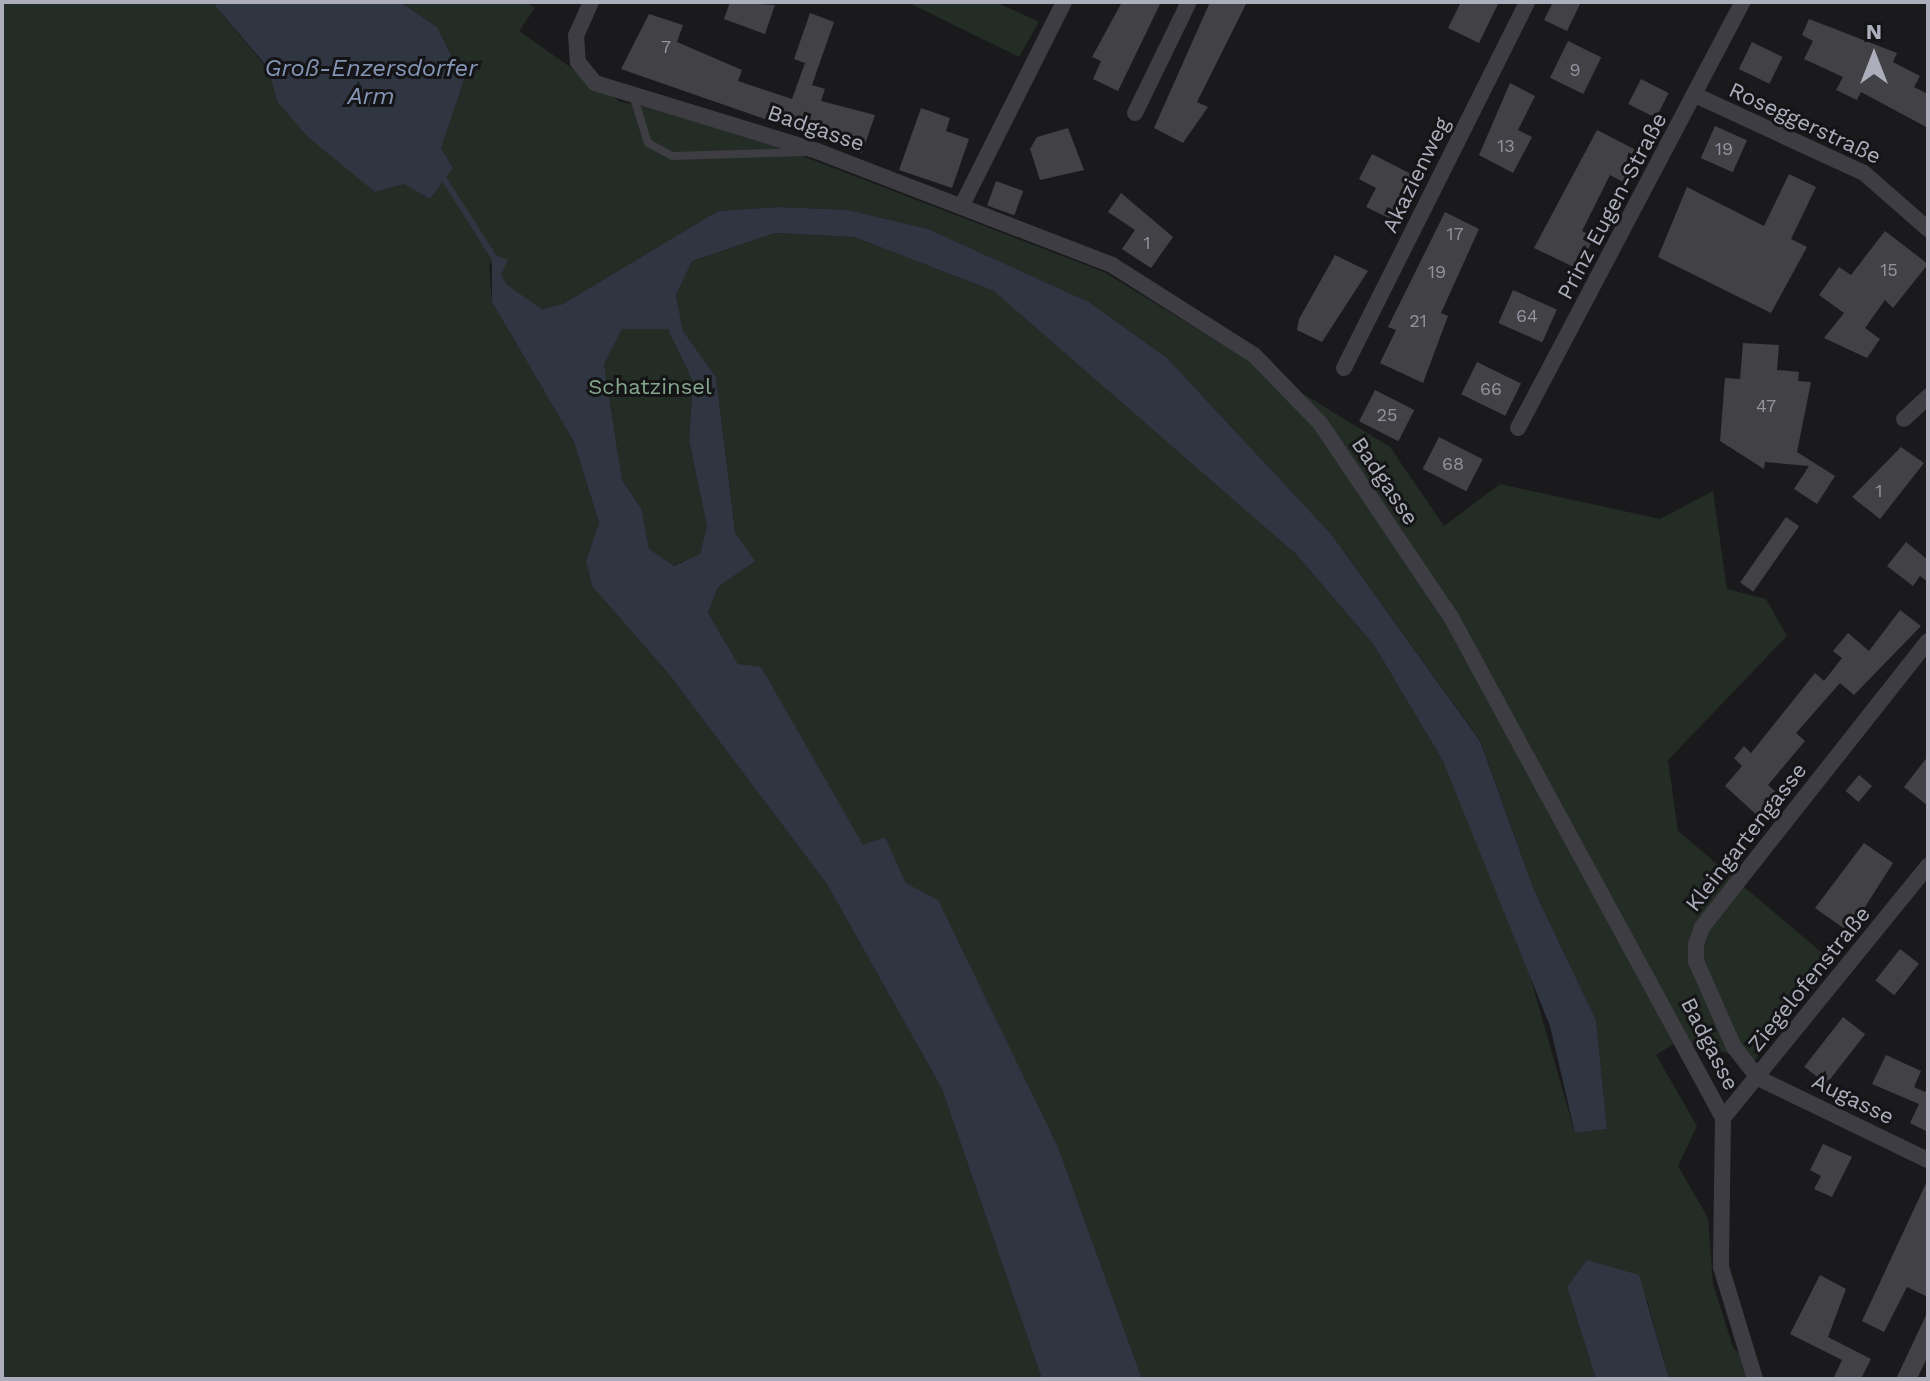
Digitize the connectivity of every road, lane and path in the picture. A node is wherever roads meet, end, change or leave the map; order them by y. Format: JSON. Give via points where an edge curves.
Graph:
{"nodes":[{"id":1,"x":591,"y":2,"type":"edge"},
{"id":2,"x":1064,"y":2,"type":"edge"},
{"id":3,"x":1189,"y":2,"type":"edge"},
{"id":4,"x":1527,"y":2,"type":"edge"},
{"id":5,"x":1743,"y":2,"type":"edge"},
{"id":6,"x":1695,"y":95,"type":"junction"},
{"id":7,"x":634,"y":98,"type":"junction"},
{"id":8,"x":1135,"y":113,"type":"dead end"},
{"id":9,"x":817,"y":151,"type":"junction"},
{"id":10,"x":962,"y":205,"type":"junction"},
{"id":11,"x":1928,"y":229,"type":"edge"},
{"id":12,"x":1344,"y":368,"type":"dead end"},
{"id":13,"x":1928,"y":397,"type":"edge"},
{"id":14,"x":1904,"y":419,"type":"dead end"},
{"id":15,"x":1518,"y":428,"type":"dead end"},
{"id":16,"x":1928,"y":641,"type":"edge"},
{"id":17,"x":1928,"y":866,"type":"edge"},
{"id":18,"x":1758,"y":1078,"type":"junction"},
{"id":19,"x":1723,"y":1118,"type":"junction"},
{"id":20,"x":1928,"y":1160,"type":"edge"},
{"id":21,"x":1755,"y":1379,"type":"edge"}],
"edges":[{"from":1,"to":7,"type":"street","name":"Badgasse","via":[[576,35],[578,62],[595,83]]},
{"from":2,"to":10,"type":"street"},
{"from":3,"to":8,"type":"street"},
{"from":4,"to":12,"type":"street","name":"Akazienweg"},
{"from":5,"to":6,"type":"street","name":"Prinz Eugen-Straße"},
{"from":6,"to":11,"type":"street","name":"Roseggerstraße","via":[[1864,173]]},
{"from":6,"to":15,"type":"street","name":"Prinz Eugen-Straße"},
{"from":7,"to":9,"type":"street","name":"Badgasse"},
{"from":7,"to":9,"type":"lane","via":[[648,143],[672,156]]},
{"from":9,"to":10,"type":"street","name":"Badgasse"},
{"from":10,"to":19,"type":"street","name":"Badgasse","via":[[1112,265],[1211,324],[1254,355],[1320,423],[1466,643]]},
{"from":13,"to":14,"type":"street"},
{"from":16,"to":18,"type":"street","name":"Kleingartengasse","via":[[1702,927],[1696,961],[1734,1047]]},
{"from":17,"to":18,"type":"street","name":"Ziegelofenstraße"},
{"from":18,"to":19,"type":"street","name":"Ziegelofenstraße"},
{"from":18,"to":20,"type":"street","name":"Augasse"},
{"from":19,"to":21,"type":"street","name":"Badgasse","via":[[1721,1267]]}]}
